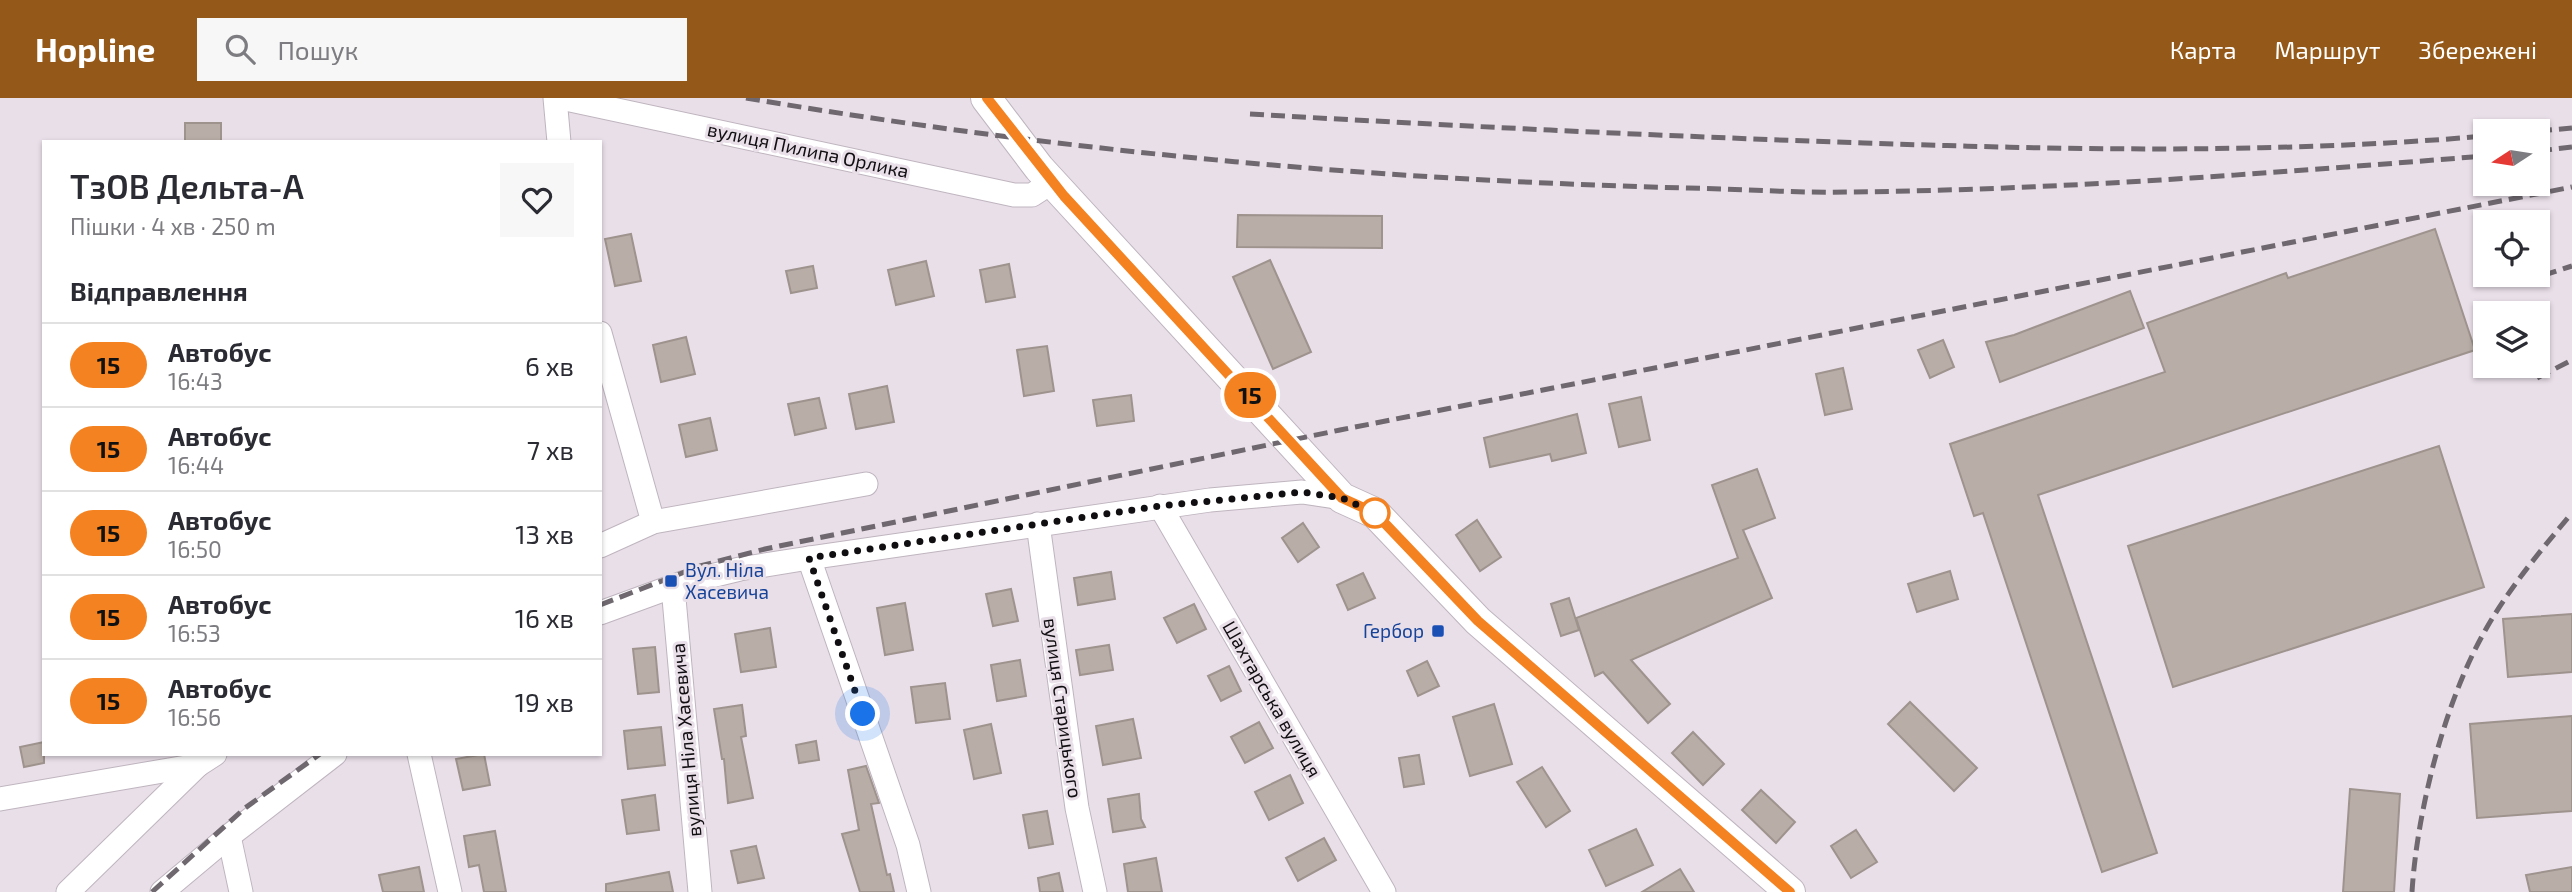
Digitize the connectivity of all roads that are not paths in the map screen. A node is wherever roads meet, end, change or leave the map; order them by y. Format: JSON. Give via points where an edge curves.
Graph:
{"nodes":[{"id":1,"x":555,"y":98,"type":"edge"},
{"id":2,"x":561,"y":98,"type":"edge"},
{"id":3,"x":986,"y":98,"type":"edge"},
{"id":4,"x":559,"y":140,"type":"edge"},
{"id":5,"x":1045,"y":175,"type":"junction"},
{"id":6,"x":602,"y":340,"type":"edge"},
{"id":7,"x":866,"y":484,"type":"dead end"},
{"id":8,"x":1342,"y":498,"type":"junction"},
{"id":9,"x":1160,"y":506,"type":"junction"},
{"id":10,"x":653,"y":522,"type":"junction"},
{"id":11,"x":1038,"y":524,"type":"junction"},
{"id":12,"x":602,"y":545,"type":"edge"},
{"id":13,"x":809,"y":558,"type":"junction"},
{"id":14,"x":673,"y":587,"type":"junction"},
{"id":15,"x":602,"y":612,"type":"edge"},
{"id":16,"x":332,"y":756,"type":"edge"},
{"id":17,"x":419,"y":756,"type":"edge"},
{"id":18,"x":206,"y":760,"type":"edge"},
{"id":19,"x":0,"y":799,"type":"edge"},
{"id":20,"x":229,"y":836,"type":"junction"},
{"id":21,"x":68,"y":892,"type":"edge"},
{"id":22,"x":162,"y":892,"type":"edge"},
{"id":23,"x":241,"y":892,"type":"edge"},
{"id":24,"x":450,"y":892,"type":"edge"},
{"id":25,"x":700,"y":892,"type":"edge"},
{"id":26,"x":919,"y":892,"type":"edge"},
{"id":27,"x":1095,"y":892,"type":"edge"},
{"id":28,"x":1384,"y":892,"type":"edge"},
{"id":29,"x":1790,"y":892,"type":"edge"}],
"edges":[{"from":1,"to":4,"type":"street"},
{"from":2,"to":5,"type":"street","name":"вулиця Пилипа Орлика","via":[[1014,195],[1032,195]]},
{"from":3,"to":5,"type":"street"},
{"from":5,"to":8,"type":"street"},
{"from":6,"to":10,"type":"street"},
{"from":7,"to":10,"type":"street"},
{"from":8,"to":9,"type":"street","via":[[1302,492]]},
{"from":8,"to":29,"type":"street","via":[[1375,513],[1478,621]]},
{"from":9,"to":11,"type":"street"},
{"from":9,"to":28,"type":"street","name":"Шахтарська вулиця"},
{"from":10,"to":12,"type":"street"},
{"from":11,"to":13,"type":"street"},
{"from":11,"to":27,"type":"street","name":"вулиця Старицького","via":[[1077,808]]},
{"from":13,"to":14,"type":"street","via":[[740,569]]},
{"from":13,"to":26,"type":"street","via":[[908,845]]},
{"from":14,"to":15,"type":"street"},
{"from":14,"to":25,"type":"street","name":"вулиця Ніла Хасевича"},
{"from":16,"to":20,"type":"street"},
{"from":17,"to":24,"type":"street"},
{"from":18,"to":19,"type":"street"},
{"from":18,"to":21,"type":"street"},
{"from":20,"to":22,"type":"street"},
{"from":20,"to":23,"type":"street"}]}
